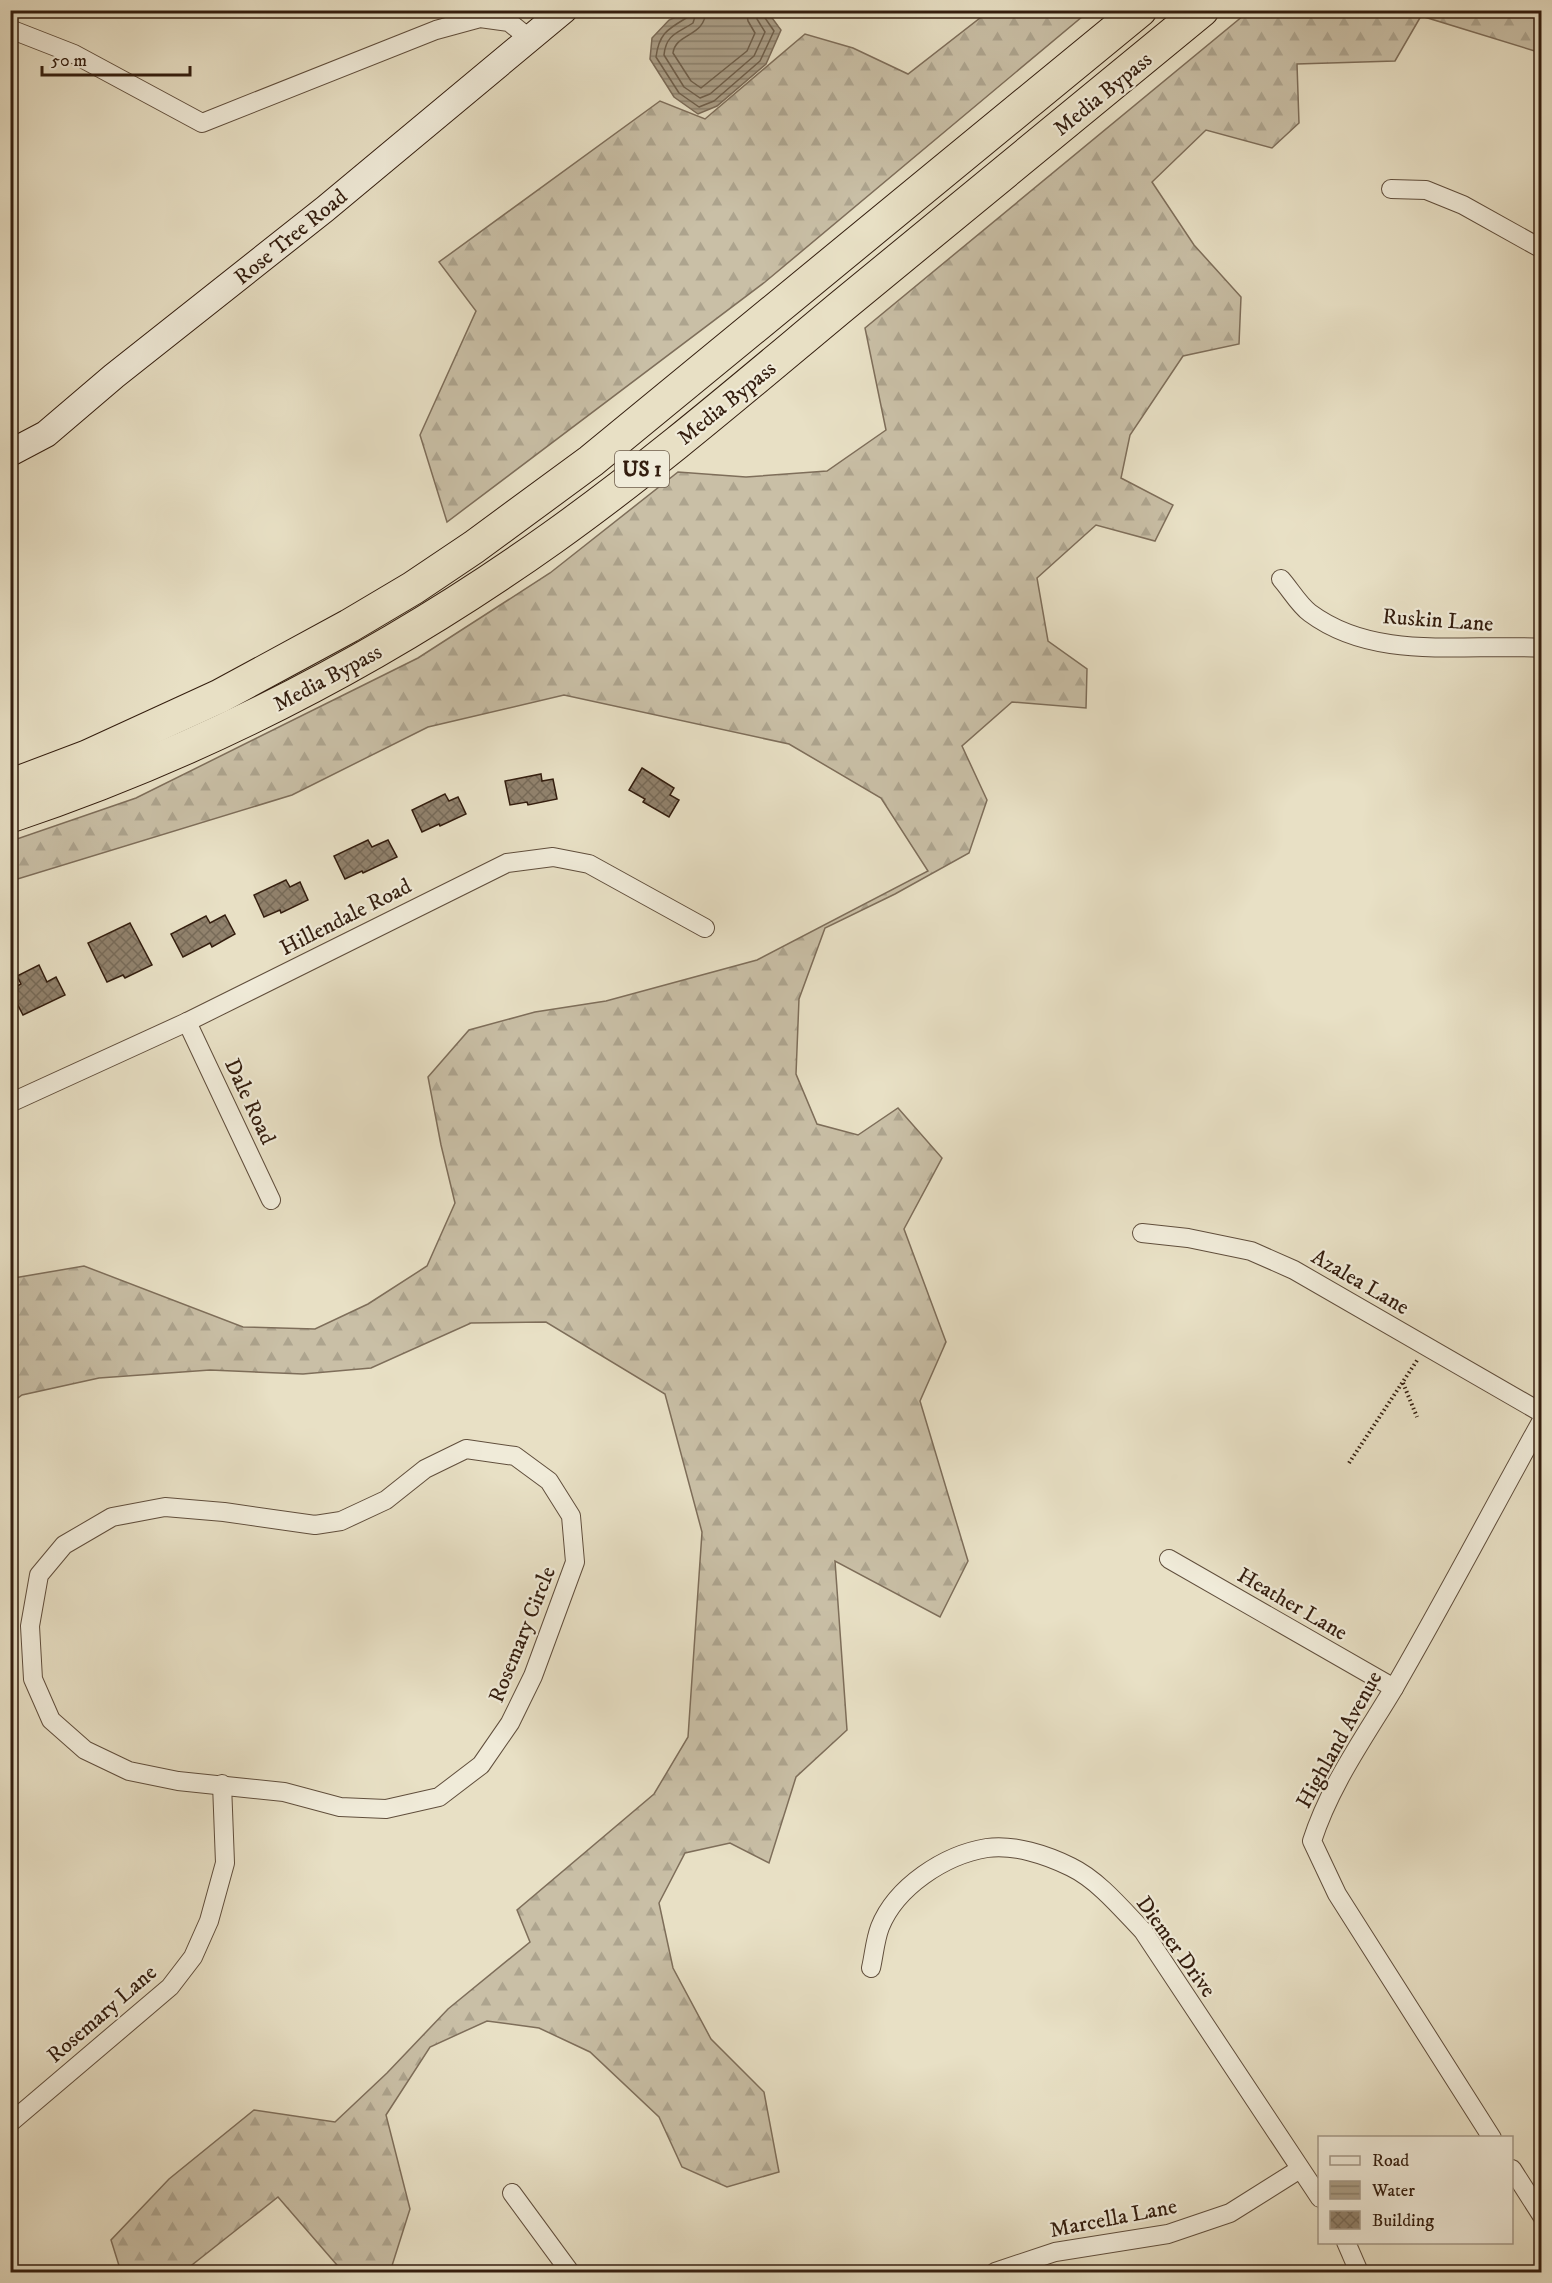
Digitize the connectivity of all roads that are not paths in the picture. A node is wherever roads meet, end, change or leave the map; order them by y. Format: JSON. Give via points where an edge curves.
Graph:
{"nodes":[{"id":1,"x":564,"y":10,"type":"edge"},
{"id":2,"x":1140,"y":10,"type":"edge"},
{"id":3,"x":1202,"y":10,"type":"edge"},
{"id":4,"x":10,"y":29,"type":"edge"},
{"id":5,"x":530,"y":39,"type":"junction"},
{"id":6,"x":1391,"y":189,"type":"dead end"},
{"id":7,"x":1542,"y":249,"type":"edge"},
{"id":8,"x":10,"y":453,"type":"edge"},
{"id":9,"x":1281,"y":579,"type":"dead end"},
{"id":10,"x":1542,"y":648,"type":"edge"},
{"id":11,"x":10,"y":786,"type":"edge"},
{"id":12,"x":10,"y":816,"type":"edge"},
{"id":13,"x":705,"y":928,"type":"dead end"},
{"id":14,"x":187,"y":1022,"type":"junction"},
{"id":15,"x":10,"y":1103,"type":"edge"},
{"id":16,"x":271,"y":1200,"type":"dead end"},
{"id":17,"x":1142,"y":1233,"type":"dead end"},
{"id":18,"x":1542,"y":1413,"type":"edge"},
{"id":19,"x":1542,"y":1420,"type":"edge"},
{"id":20,"x":1169,"y":1559,"type":"dead end"},
{"id":21,"x":1394,"y":1688,"type":"junction"},
{"id":22,"x":222,"y":1784,"type":"junction"},
{"id":23,"x":871,"y":1968,"type":"dead end"},
{"id":24,"x":10,"y":2123,"type":"edge"},
{"id":25,"x":1490,"y":2136,"type":"edge"},
{"id":26,"x":1300,"y":2169,"type":"junction"},
{"id":27,"x":1513,"y":2171,"type":"edge"},
{"id":28,"x":512,"y":2193,"type":"dead end"},
{"id":29,"x":1318,"y":2195,"type":"edge"},
{"id":30,"x":1542,"y":2216,"type":"edge"},
{"id":31,"x":1347,"y":2244,"type":"edge"},
{"id":32,"x":570,"y":2272,"type":"edge"},
{"id":33,"x":994,"y":2272,"type":"edge"},
{"id":34,"x":1359,"y":2272,"type":"edge"}],
"edges":[{"from":1,"to":5,"type":"street","name":"Rose Tree Road"},
{"from":2,"to":11,"type":"highway","name":"Media Bypass","number":"US 1","via":[[591,461],[474,547],[349,626],[220,696],[87,757]]},
{"from":3,"to":12,"type":"highway","name":"Media Bypass","number":"US 1","via":[[673,445],[494,578],[366,656],[236,725],[98,785]]},
{"from":4,"to":5,"type":"street","via":[[74,54],[202,123],[436,30],[480,18],[509,22]]},
{"from":5,"to":8,"type":"street","name":"Rose Tree Road","via":[[46,434]]},
{"from":6,"to":7,"type":"street","via":[[1426,190],[1463,205]]},
{"from":9,"to":10,"type":"street","name":"Ruskin Lane","via":[[1308,612],[1339,630],[1386,643],[1439,648]]},
{"from":13,"to":14,"type":"street","name":"Hillendale Road","via":[[589,864],[553,857],[507,863]]},
{"from":14,"to":15,"type":"street","name":"Hillendale Road"},
{"from":14,"to":16,"type":"street","name":"Dale Road"},
{"from":17,"to":18,"type":"street","name":"Azalea Lane","via":[[1251,1251],[1294,1270]]},
{"from":19,"to":21,"type":"street","name":"Highland Avenue"},
{"from":20,"to":21,"type":"street","name":"Heather Lane"},
{"from":21,"to":25,"type":"street","name":"Highland Avenue","via":[[1346,1767],[1319,1818],[1312,1841],[1337,1894]]},
{"from":22,"to":22,"type":"street","name":"Rosemary Circle","via":[[284,1792],[340,1807],[386,1809],[439,1797],[481,1765],[510,1723],[533,1676],[575,1562],[571,1516],[549,1480],[515,1456],[466,1449],[425,1469],[386,1500],[341,1521],[315,1525],[165,1507],[112,1517],[64,1545],[39,1575],[30,1626],[33,1679],[51,1720],[85,1750],[129,1771],[178,1781]]},
{"from":22,"to":24,"type":"street","name":"Rosemary Lane","via":[[225,1863],[209,1921],[193,1957],[170,1987]]},
{"from":23,"to":26,"type":"street","name":"Diemer Drive","via":[[880,1928],[894,1903],[918,1879],[951,1859],[987,1848],[1028,1850],[1072,1868],[1111,1897],[1143,1931]]},
{"from":26,"to":29,"type":"street","name":"Diemer Drive"},
{"from":26,"to":33,"type":"street","name":"Marcella Lane","via":[[1230,2213],[1168,2234],[1055,2252]]},
{"from":27,"to":30,"type":"street"},
{"from":28,"to":32,"type":"street"},
{"from":31,"to":34,"type":"street"}]}
